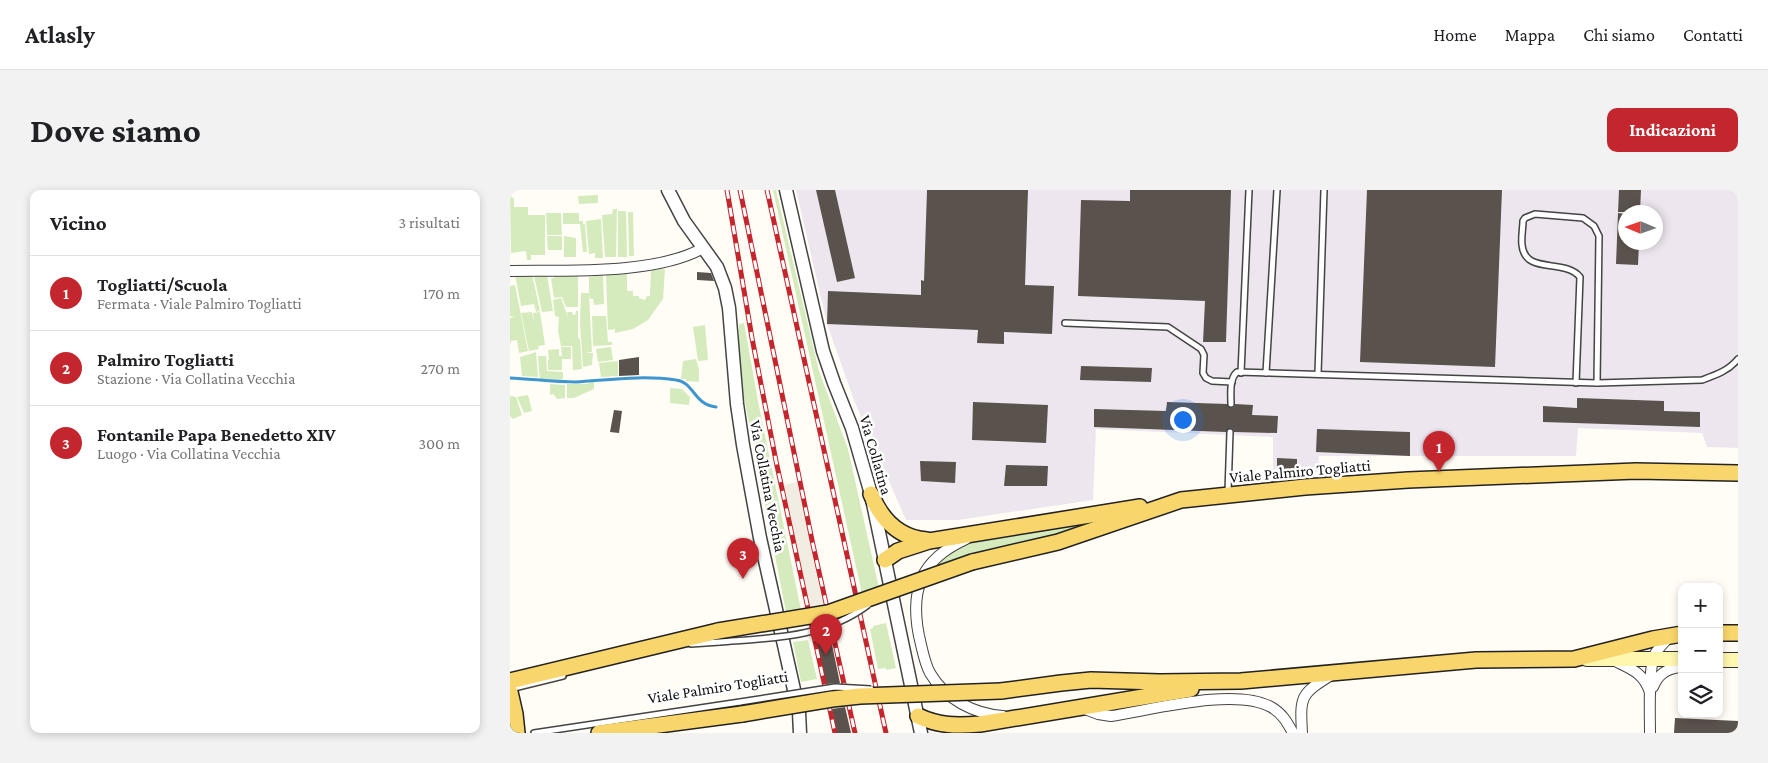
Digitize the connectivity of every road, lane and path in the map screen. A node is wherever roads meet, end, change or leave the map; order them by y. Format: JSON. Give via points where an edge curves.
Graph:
{"nodes":[{"id":1,"x":668,"y":190,"type":"edge"},
{"id":2,"x":786,"y":190,"type":"edge"},
{"id":3,"x":1249,"y":190,"type":"edge"},
{"id":4,"x":1277,"y":190,"type":"edge"},
{"id":5,"x":1324,"y":190,"type":"edge"},
{"id":6,"x":704,"y":248,"type":"junction"},
{"id":7,"x":510,"y":271,"type":"edge"},
{"id":8,"x":1065,"y":322,"type":"dead end"},
{"id":9,"x":1738,"y":360,"type":"edge"},
{"id":10,"x":1241,"y":372,"type":"junction"},
{"id":11,"x":1266,"y":373,"type":"junction"},
{"id":12,"x":1318,"y":374,"type":"junction"},
{"id":13,"x":1232,"y":382,"type":"junction"},
{"id":14,"x":1576,"y":382,"type":"junction"},
{"id":15,"x":1597,"y":383,"type":"junction"},
{"id":16,"x":1231,"y":404,"type":"dead end"},
{"id":17,"x":1230,"y":432,"type":"dead end"},
{"id":18,"x":1738,"y":473,"type":"edge"},
{"id":19,"x":871,"y":494,"type":"junction"},
{"id":20,"x":1227,"y":495,"type":"junction"},
{"id":21,"x":1181,"y":500,"type":"junction"},
{"id":22,"x":978,"y":533,"type":"junction"},
{"id":23,"x":929,"y":540,"type":"junction"},
{"id":24,"x":885,"y":560,"type":"junction"},
{"id":25,"x":1738,"y":633,"type":"edge"},
{"id":26,"x":1723,"y":634,"type":"edge"},
{"id":27,"x":1676,"y":635,"type":"edge"},
{"id":28,"x":1723,"y":635,"type":"edge"},
{"id":29,"x":1738,"y":639,"type":"edge"},
{"id":30,"x":618,"y":654,"type":"junction"},
{"id":31,"x":1653,"y":658,"type":"junction"},
{"id":32,"x":1574,"y":659,"type":"junction"},
{"id":33,"x":1610,"y":659,"type":"junction"},
{"id":34,"x":1678,"y":659,"type":"edge"},
{"id":35,"x":1723,"y":660,"type":"edge"},
{"id":36,"x":1738,"y":660,"type":"edge"},
{"id":37,"x":1678,"y":667,"type":"edge"},
{"id":38,"x":586,"y":670,"type":"dead end"},
{"id":39,"x":1336,"y":672,"type":"junction"},
{"id":40,"x":566,"y":675,"type":"dead end"},
{"id":41,"x":510,"y":681,"type":"edge"},
{"id":42,"x":1241,"y":681,"type":"junction"},
{"id":43,"x":510,"y":690,"type":"edge"},
{"id":44,"x":1650,"y":693,"type":"junction"},
{"id":45,"x":1078,"y":707,"type":"junction"},
{"id":46,"x":741,"y":708,"type":"junction"},
{"id":47,"x":918,"y":716,"type":"junction"},
{"id":48,"x":1024,"y":716,"type":"junction"},
{"id":49,"x":980,"y":724,"type":"junction"},
{"id":50,"x":517,"y":733,"type":"edge"},
{"id":51,"x":534,"y":733,"type":"edge"},
{"id":52,"x":599,"y":733,"type":"edge"},
{"id":53,"x":800,"y":733,"type":"edge"},
{"id":54,"x":921,"y":733,"type":"edge"},
{"id":55,"x":964,"y":733,"type":"edge"},
{"id":56,"x":1293,"y":733,"type":"edge"},
{"id":57,"x":1302,"y":733,"type":"edge"},
{"id":58,"x":1650,"y":733,"type":"edge"}],
"edges":[{"from":1,"to":6,"type":"street","name":"Via Collatina Vecchia","via":[[684,221]]},
{"from":2,"to":19,"type":"street","name":"Via Collatina","via":[[823,351],[852,428]]},
{"from":3,"to":10,"type":"lane"},
{"from":4,"to":11,"type":"lane"},
{"from":5,"to":12,"type":"lane"},
{"from":6,"to":7,"type":"street","via":[[668,262],[640,266]]},
{"from":6,"to":53,"type":"street","name":"Via Collatina Vecchia","via":[[720,272],[727,296],[741,435]]},
{"from":8,"to":13,"type":"lane","via":[[1168,327],[1201,349],[1206,378]]},
{"from":9,"to":15,"type":"lane","via":[[1718,375],[1702,380]]},
{"from":10,"to":11,"type":"lane"},
{"from":10,"to":13,"type":"lane","via":[[1235,374]]},
{"from":11,"to":12,"type":"lane"},
{"from":12,"to":14,"type":"lane"},
{"from":13,"to":16,"type":"lane"},
{"from":14,"to":15,"type":"lane"},
{"from":14,"to":15,"type":"lane","via":[[1580,277],[1568,268],[1537,264],[1526,256],[1522,246],[1524,221],[1536,214],[1583,218],[1594,226],[1599,236]]},
{"from":17,"to":20,"type":"lane"},
{"from":18,"to":20,"type":"main road","name":"Viale Palmiro Togliatti","via":[[1636,471],[1408,480]]},
{"from":19,"to":23,"type":"main road","via":[[878,511],[890,524],[908,536]]},
{"from":19,"to":24,"type":"street","name":"Via Collatina"},
{"from":20,"to":21,"type":"main road","name":"Viale Palmiro Togliatti"},
{"from":21,"to":22,"type":"main road"},
{"from":21,"to":30,"type":"main road","name":"Viale Palmiro Togliatti","bridge":true,"via":[[1058,542],[972,562],[820,615]]},
{"from":22,"to":23,"type":"main road"},
{"from":22,"to":48,"type":"street","via":[[944,551],[923,576],[916,614],[922,645],[931,674],[958,702],[987,714]]},
{"from":23,"to":24,"type":"main road","via":[[898,551]]},
{"from":24,"to":47,"type":"street","name":"Via Collatina"},
{"from":25,"to":26,"type":"main road"},
{"from":27,"to":31,"type":"street","via":[[1658,649]]},
{"from":27,"to":32,"type":"main road","name":"Viale Palmiro Togliatti"},
{"from":28,"to":29,"type":"lane"},
{"from":30,"to":38,"type":"lane","name":"Viale Palmiro Togliatti"},
{"from":30,"to":41,"type":"main road","name":"Viale Palmiro Togliatti"},
{"from":31,"to":33,"type":"main road","name":"Viale Palmiro Togliatti"},
{"from":31,"to":34,"type":"main road","name":"Viale Palmiro Togliatti"},
{"from":31,"to":44,"type":"street"},
{"from":32,"to":33,"type":"main road","name":"Viale Palmiro Togliatti"},
{"from":32,"to":39,"type":"main road","name":"Viale Palmiro Togliatti","via":[[1476,660]]},
{"from":33,"to":44,"type":"street","via":[[1639,674]]},
{"from":35,"to":36,"type":"main road"},
{"from":37,"to":44,"type":"street","via":[[1661,674]]},
{"from":39,"to":42,"type":"main road","name":"Viale Palmiro Togliatti"},
{"from":39,"to":57,"type":"street","via":[[1304,697]]},
{"from":40,"to":43,"type":"lane"},
{"from":42,"to":45,"type":"main road"},
{"from":42,"to":46,"type":"main road","name":"Viale Palmiro Togliatti","bridge":true,"via":[[1091,680],[1001,691],[839,698]]},
{"from":43,"to":50,"type":"main road"},
{"from":44,"to":58,"type":"street"},
{"from":45,"to":48,"type":"main road"},
{"from":45,"to":56,"type":"street","via":[[1111,716],[1205,701],[1246,699],[1277,711]]},
{"from":46,"to":51,"type":"lane","name":"Viale Palmiro Togliatti"},
{"from":46,"to":52,"type":"main road","name":"Viale Palmiro Togliatti"},
{"from":47,"to":49,"type":"main road","via":[[942,725]]},
{"from":47,"to":54,"type":"street","name":"Via Collatina"},
{"from":48,"to":49,"type":"main road"},
{"from":49,"to":55,"type":"main road"}]}
